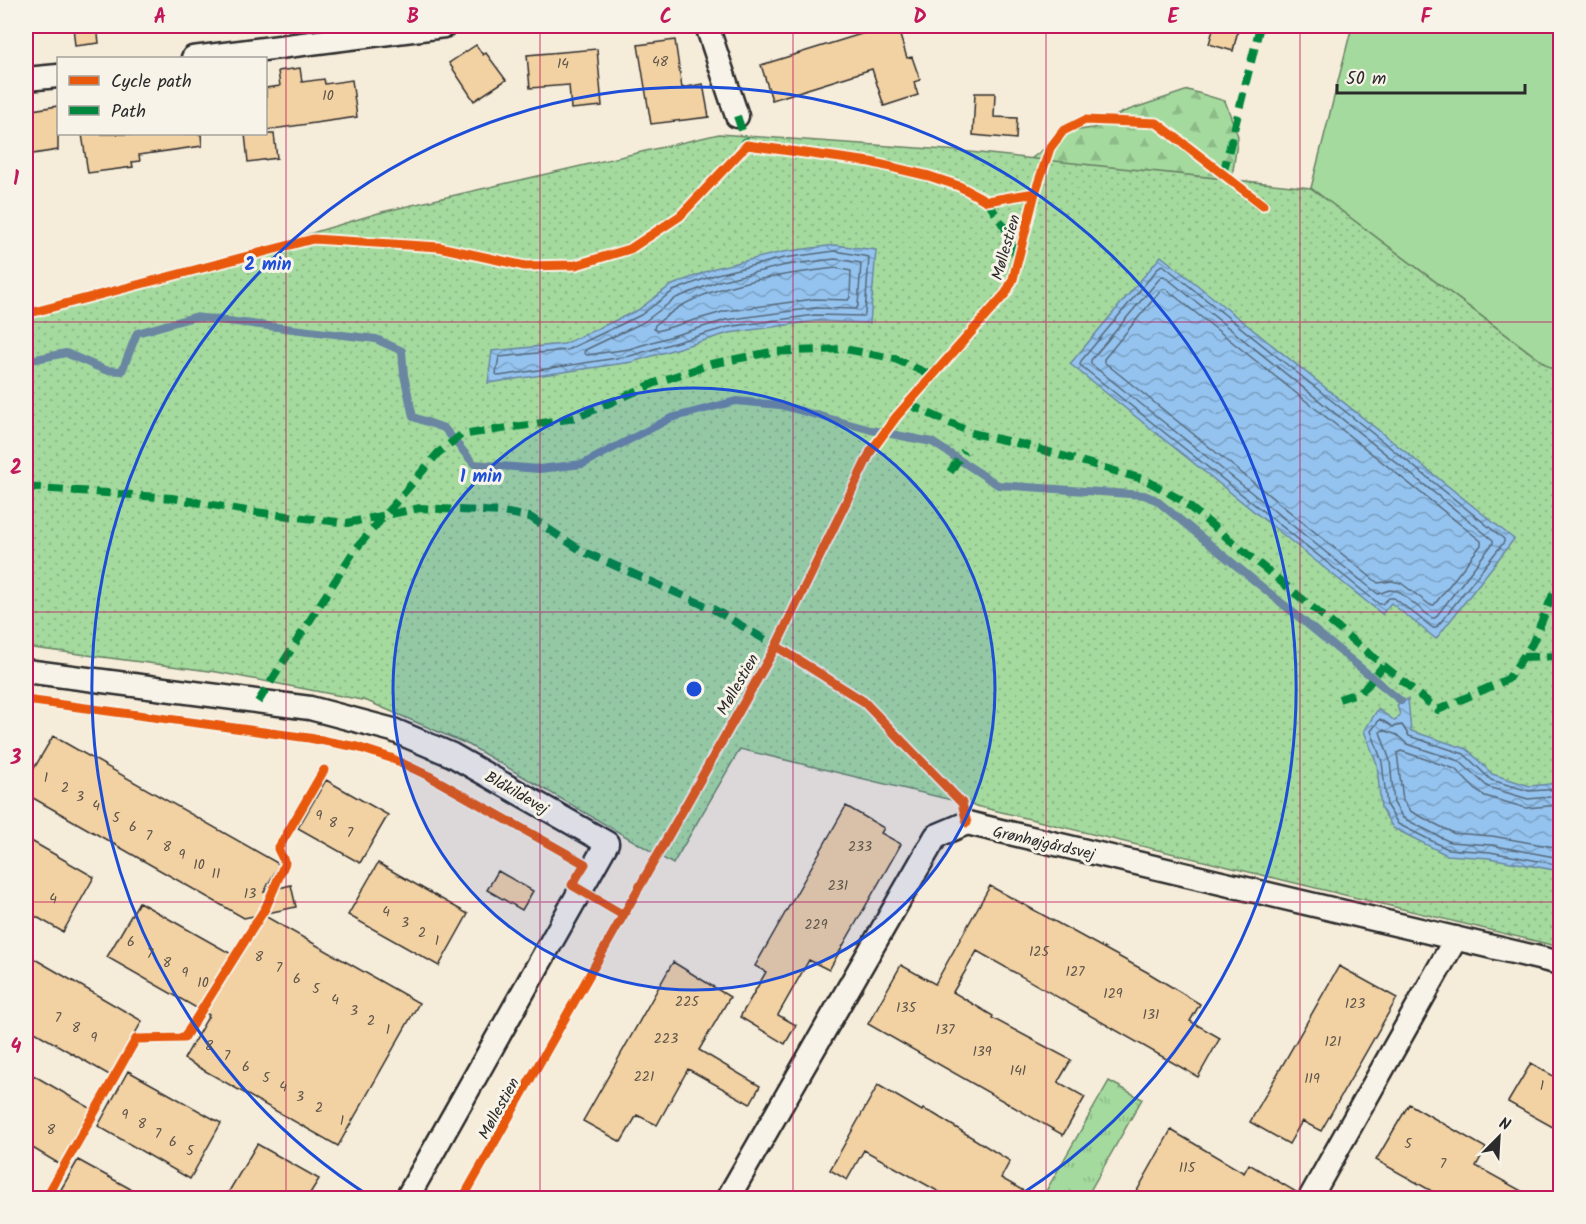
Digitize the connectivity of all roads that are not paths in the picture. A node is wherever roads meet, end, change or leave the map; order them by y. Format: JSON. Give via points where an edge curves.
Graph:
{"nodes":[{"id":1,"x":444,"y":26,"type":"edge"},
{"id":2,"x":707,"y":26,"type":"edge"},
{"id":3,"x":201,"y":57,"type":"edge"},
{"id":4,"x":57,"y":76,"type":"edge"},
{"id":5,"x":26,"y":79,"type":"edge"},
{"id":6,"x":737,"y":116,"type":"dead end"},
{"id":7,"x":26,"y":671,"type":"edge"},
{"id":8,"x":1456,"y":938,"type":"junction"},
{"id":9,"x":1560,"y":963,"type":"edge"},
{"id":10,"x":407,"y":1198,"type":"edge"},
{"id":11,"x":728,"y":1198,"type":"edge"},
{"id":12,"x":1310,"y":1198,"type":"edge"}],
"edges":[{"from":1,"to":3,"type":"street"},
{"from":2,"to":6,"type":"street"},
{"from":4,"to":5,"type":"street"},
{"from":7,"to":10,"type":"street","name":"Blåkildevej","via":[[310,708],[393,730],[452,755],[607,843]]},
{"from":8,"to":9,"type":"street","name":"Grønhøjgårdsvej"},
{"from":8,"to":11,"type":"street","name":"Grønhøjgårdsvej","via":[[968,824],[936,836]]},
{"from":8,"to":12,"type":"street"}]}
